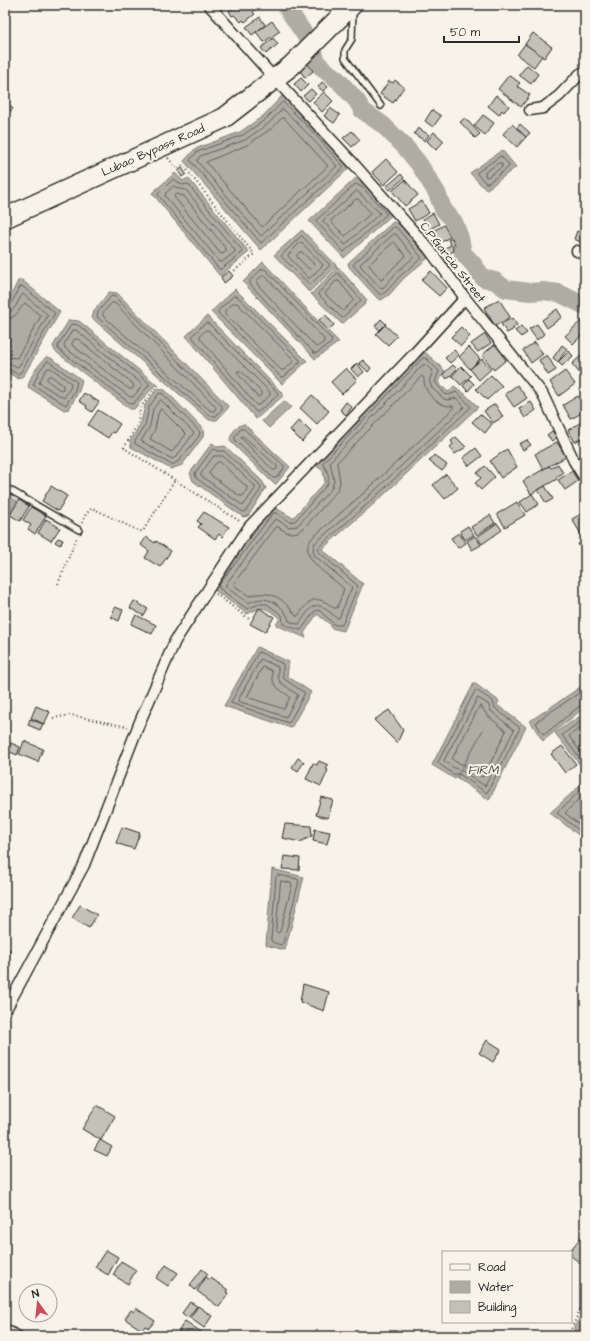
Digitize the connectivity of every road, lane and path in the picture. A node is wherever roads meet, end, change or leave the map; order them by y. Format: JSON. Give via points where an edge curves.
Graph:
{"nodes":[{"id":1,"x":209,"y":5,"type":"edge"},
{"id":2,"x":353,"y":5,"type":"edge"},
{"id":3,"x":585,"y":72,"type":"edge"},
{"id":4,"x":275,"y":79,"type":"junction"},
{"id":5,"x":381,"y":106,"type":"dead end"},
{"id":6,"x":530,"y":110,"type":"dead end"},
{"id":7,"x":160,"y":147,"type":"junction"},
{"id":8,"x":5,"y":218,"type":"edge"},
{"id":9,"x":233,"y":272,"type":"dead end"},
{"id":10,"x":465,"y":298,"type":"junction"},
{"id":11,"x":158,"y":385,"type":"dead end"},
{"id":12,"x":585,"y":479,"type":"edge"},
{"id":13,"x":175,"y":480,"type":"junction"},
{"id":14,"x":5,"y":487,"type":"edge"},
{"id":15,"x":249,"y":527,"type":"junction"},
{"id":16,"x":79,"y":530,"type":"junction"},
{"id":17,"x":58,"y":584,"type":"dead end"},
{"id":18,"x":209,"y":588,"type":"junction"},
{"id":19,"x":249,"y":619,"type":"dead end"},
{"id":20,"x":54,"y":718,"type":"dead end"},
{"id":21,"x":137,"y":728,"type":"junction"},
{"id":22,"x":5,"y":1011,"type":"edge"},
{"id":23,"x":585,"y":1300,"type":"edge"},
{"id":24,"x":5,"y":1330,"type":"edge"},
{"id":25,"x":568,"y":1335,"type":"edge"},
{"id":26,"x":17,"y":1336,"type":"edge"},
{"id":27,"x":572,"y":1336,"type":"edge"}],
"edges":[{"from":1,"to":4,"type":"street","name":"C.P.Garcia Street"},
{"from":2,"to":4,"type":"highway","name":"Lubao Bypass Road"},
{"from":2,"to":5,"type":"lane","via":[[352,39],[345,50],[345,58]]},
{"from":3,"to":6,"type":"street","via":[[543,108]]},
{"from":4,"to":7,"type":"highway","name":"Lubao Bypass Road","via":[[224,118]]},
{"from":4,"to":10,"type":"street","name":"C.P.Garcia Street","via":[[429,248]]},
{"from":7,"to":8,"type":"highway","name":"Lubao Bypass Road"},
{"from":7,"to":9,"type":"path","via":[[176,169],[183,165],[254,254]]},
{"from":10,"to":12,"type":"street","name":"C.P.Garcia Street","via":[[542,393]]},
{"from":10,"to":15,"type":"street"},
{"from":11,"to":13,"type":"path","via":[[140,408],[138,423],[124,448]]},
{"from":13,"to":15,"type":"path"},
{"from":13,"to":16,"type":"path","via":[[143,531],[92,508],[86,514]]},
{"from":14,"to":16,"type":"lane"},
{"from":15,"to":18,"type":"street"},
{"from":16,"to":17,"type":"path"},
{"from":18,"to":19,"type":"path"},
{"from":18,"to":21,"type":"street","via":[[175,641]]},
{"from":20,"to":21,"type":"path","via":[[72,715]]},
{"from":21,"to":22,"type":"street","via":[[84,865]]},
{"from":23,"to":25,"type":"path"},
{"from":24,"to":26,"type":"street"},
{"from":25,"to":27,"type":"path"}]}
